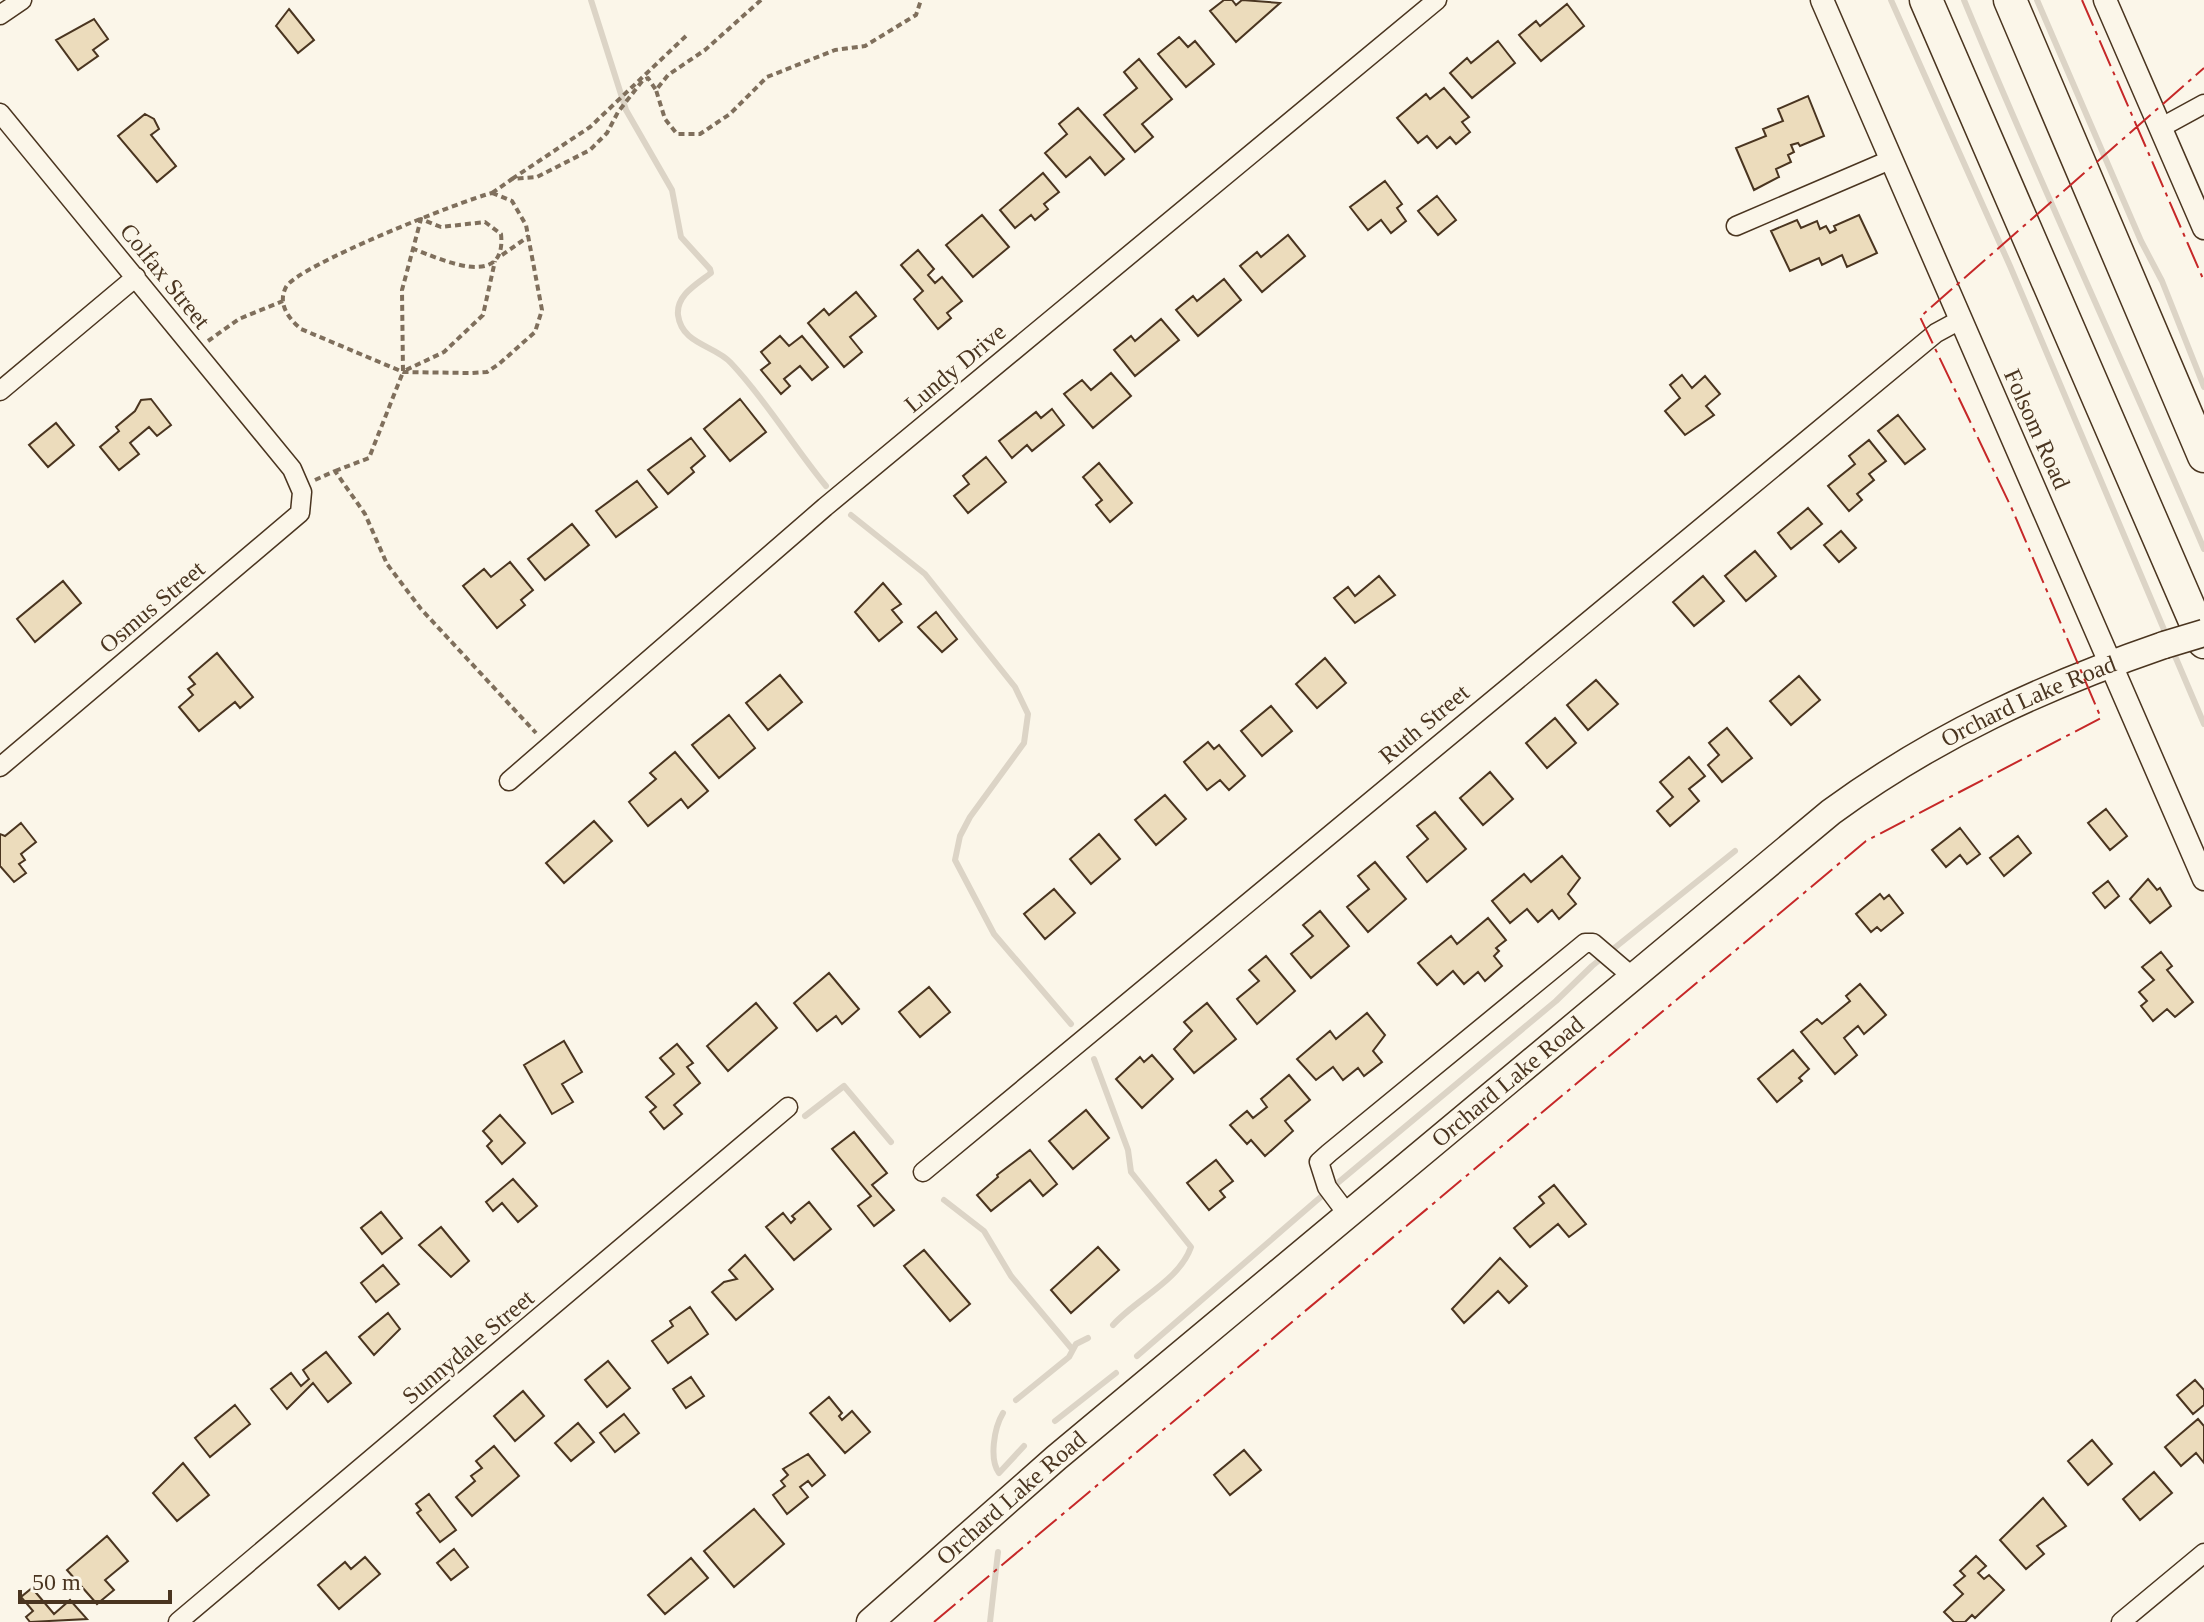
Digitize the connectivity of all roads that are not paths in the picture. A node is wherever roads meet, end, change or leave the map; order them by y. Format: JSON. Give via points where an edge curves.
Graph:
{"nodes":[{"id":1,"x":22,"y":0,"type":"edge"},
{"id":2,"x":1437,"y":0,"type":"edge"},
{"id":3,"x":1822,"y":0,"type":"edge"},
{"id":4,"x":1926,"y":0,"type":"edge"},
{"id":5,"x":2010,"y":0,"type":"edge"},
{"id":6,"x":2105,"y":0,"type":"edge"},
{"id":7,"x":0,"y":15,"type":"edge"},
{"id":8,"x":2204,"y":104,"type":"edge"},
{"id":9,"x":0,"y":113,"type":"edge"},
{"id":10,"x":2160,"y":128,"type":"junction"},
{"id":11,"x":1890,"y":160,"type":"junction"},
{"id":12,"x":1736,"y":226,"type":"dead end"},
{"id":13,"x":2204,"y":228,"type":"edge"},
{"id":14,"x":136,"y":277,"type":"junction"},
{"id":15,"x":1960,"y":320,"type":"junction"},
{"id":16,"x":0,"y":391,"type":"edge"},
{"id":17,"x":2204,"y":456,"type":"edge"},
{"id":18,"x":296,"y":478,"type":"joint"},
{"id":19,"x":2204,"y":633,"type":"edge"},
{"id":20,"x":2204,"y":642,"type":"edge"},
{"id":21,"x":2111,"y":664,"type":"junction"},
{"id":22,"x":0,"y":767,"type":"edge"},
{"id":23,"x":509,"y":781,"type":"dead end"},
{"id":24,"x":2204,"y":879,"type":"edge"},
{"id":25,"x":1634,"y":978,"type":"junction"},
{"id":26,"x":788,"y":1107,"type":"dead end"},
{"id":27,"x":923,"y":1172,"type":"dead end"},
{"id":28,"x":1348,"y":1215,"type":"junction"},
{"id":29,"x":2204,"y":1553,"type":"edge"},
{"id":30,"x":178,"y":1622,"type":"edge"},
{"id":31,"x":870,"y":1622,"type":"edge"},
{"id":32,"x":2121,"y":1622,"type":"edge"}],
"edges":[{"from":1,"to":7,"type":"street"},
{"from":2,"to":23,"type":"street","name":"Lundy Drive","via":[[850,487]]},
{"from":3,"to":11,"type":"street","name":"Folsom Road"},
{"from":4,"to":20,"type":"highway"},
{"from":5,"to":17,"type":"highway"},
{"from":6,"to":10,"type":"street"},
{"from":8,"to":10,"type":"street"},
{"from":9,"to":14,"type":"street","name":"Colfax Street"},
{"from":10,"to":13,"type":"street"},
{"from":11,"to":12,"type":"street"},
{"from":11,"to":15,"type":"street","name":"Folsom Road"},
{"from":14,"to":16,"type":"street"},
{"from":14,"to":18,"type":"street","name":"Colfax Street"},
{"from":15,"to":21,"type":"street","name":"Folsom Road"},
{"from":15,"to":27,"type":"street","name":"Ruth Street","via":[[1936,333]]},
{"from":18,"to":22,"type":"street","name":"Osmus Street","via":[[300,513]]},
{"from":19,"to":21,"type":"main road","name":"Orchard Lake Road","bridge":true},
{"from":21,"to":24,"type":"street","name":"Folsom Road"},
{"from":21,"to":25,"type":"main road","name":"Orchard Lake Road","via":[[2007,705],[1869,784]]},
{"from":25,"to":28,"type":"main road","name":"Orchard Lake Road"},
{"from":25,"to":28,"type":"street","via":[[1593,943],[1585,943],[1329,1153],[1319,1162],[1321,1172]]},
{"from":26,"to":30,"type":"street","name":"Sunnydale Street"},
{"from":28,"to":31,"type":"main road","name":"Orchard Lake Road","via":[[1056,1458]]},
{"from":29,"to":32,"type":"street"}]}
